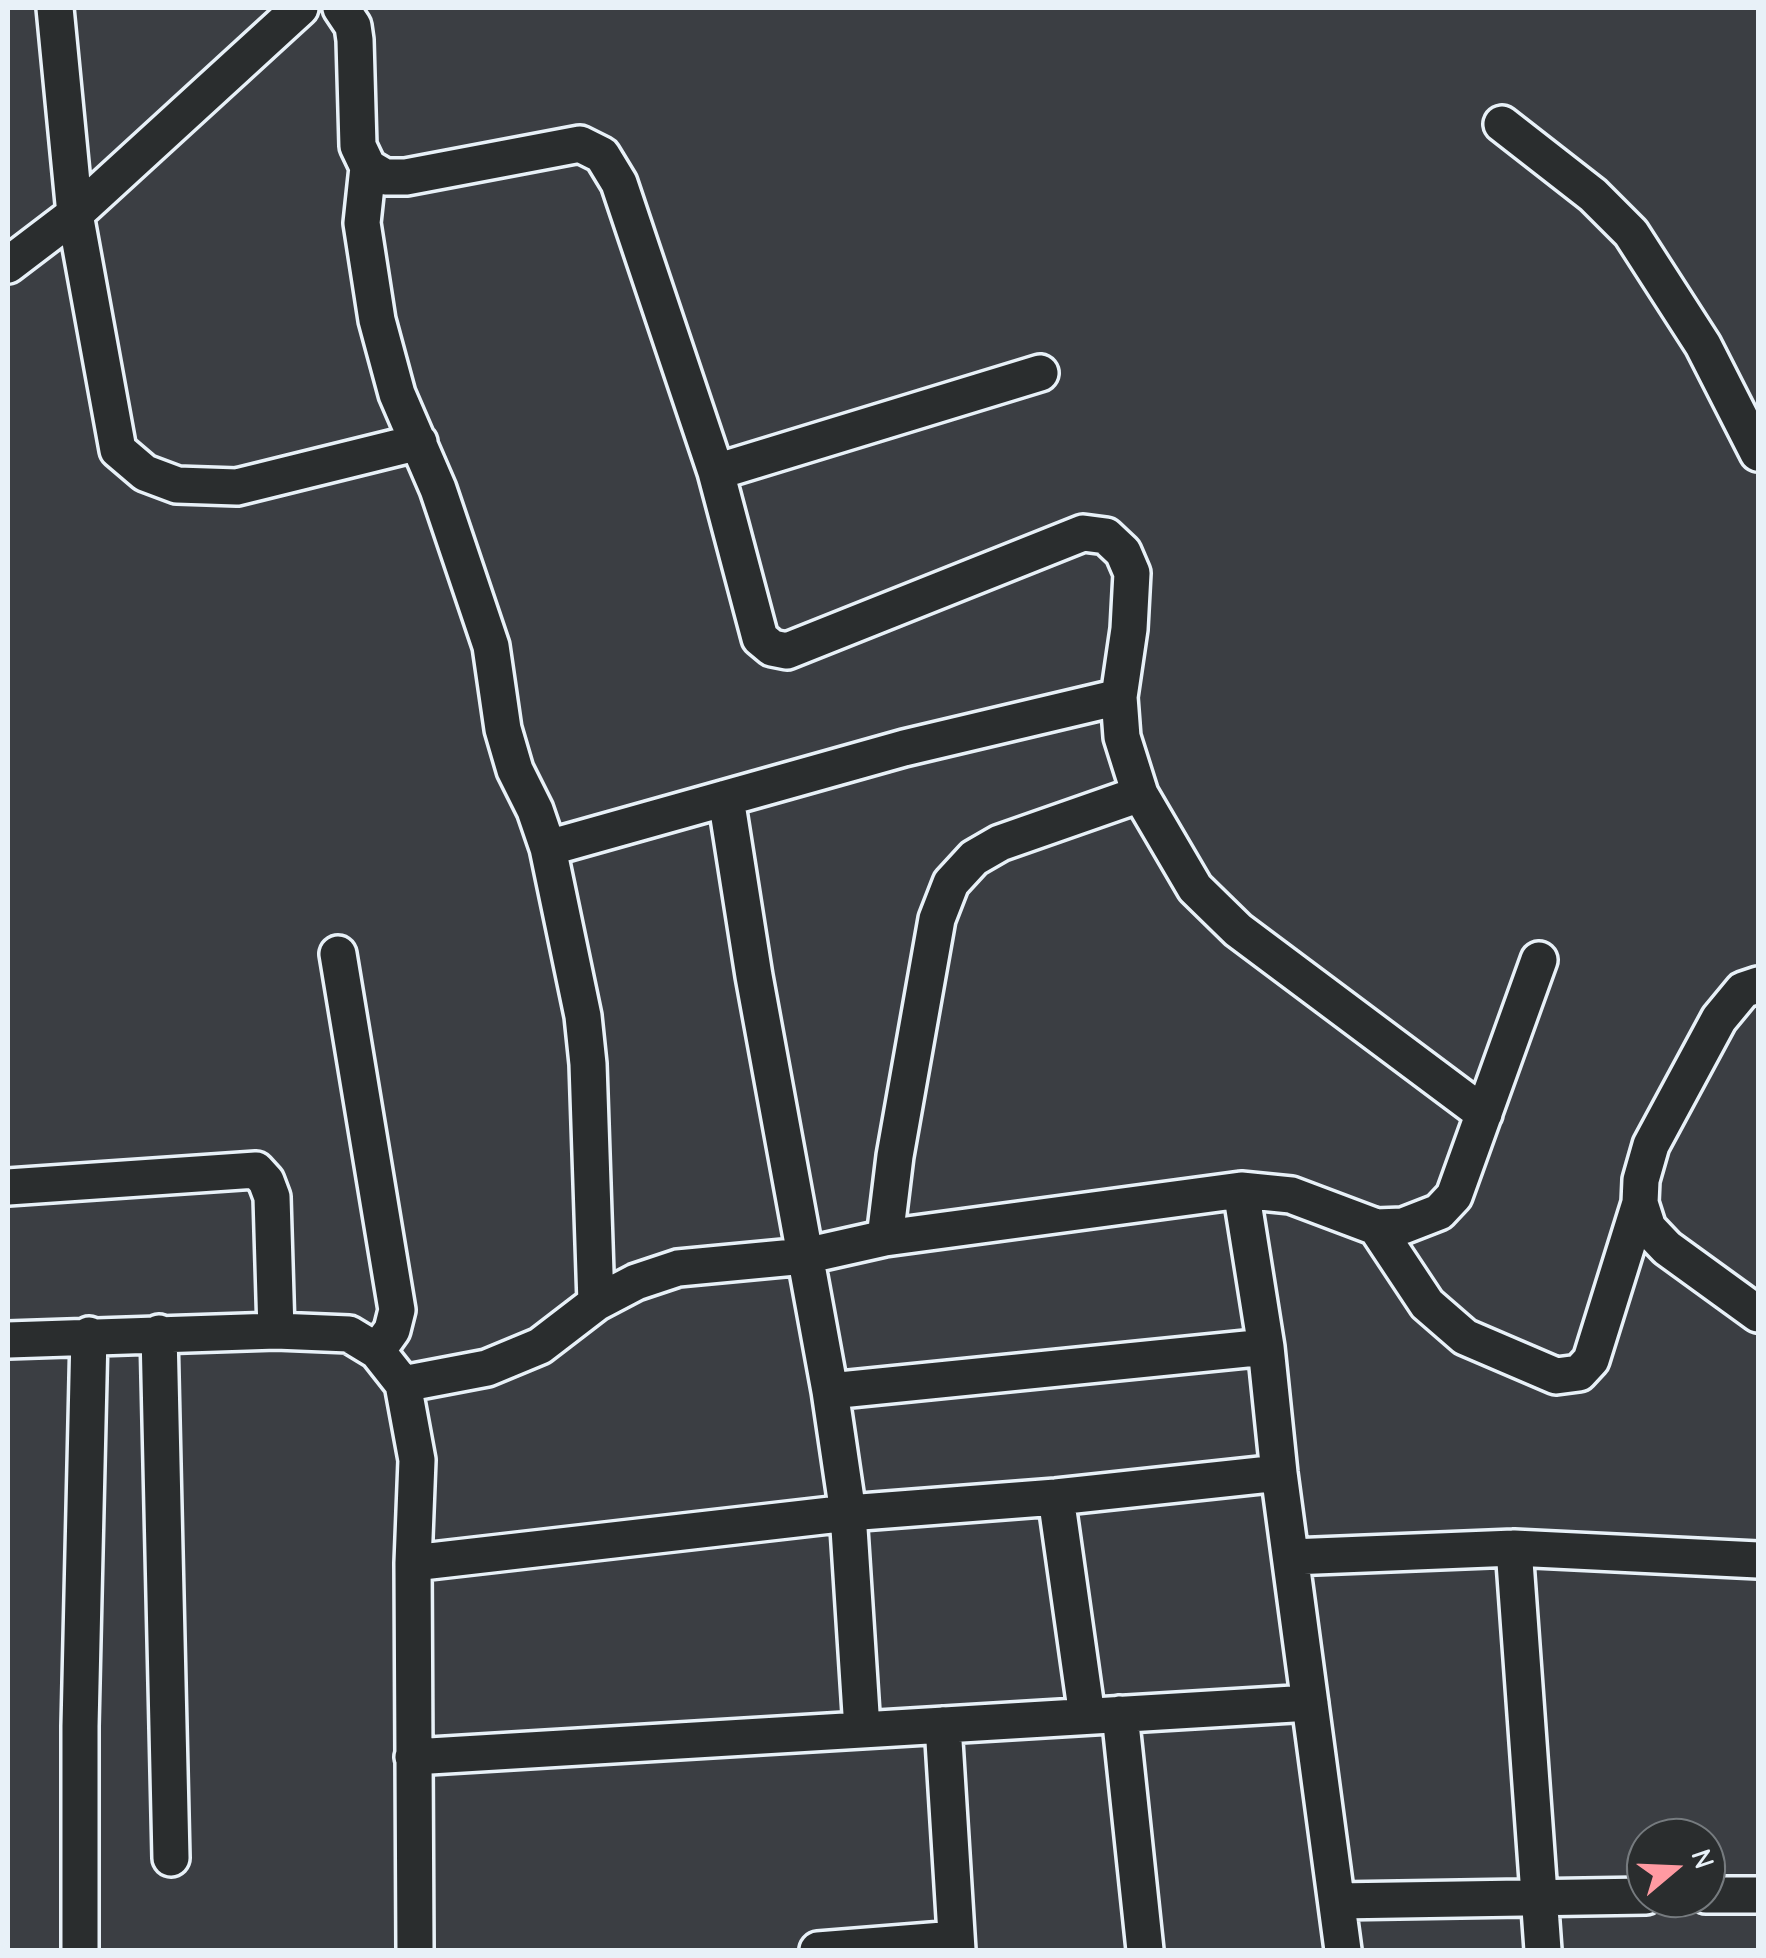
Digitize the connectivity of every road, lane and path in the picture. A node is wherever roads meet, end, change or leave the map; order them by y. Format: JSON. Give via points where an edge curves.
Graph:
{"nodes":[{"id":1,"x":55,"y":8,"type":"edge"},
{"id":2,"x":300,"y":8,"type":"edge"},
{"id":3,"x":341,"y":8,"type":"edge"},
{"id":4,"x":1502,"y":124,"type":"dead end"},
{"id":5,"x":368,"y":167,"type":"junction"},
{"id":6,"x":75,"y":214,"type":"junction"},
{"id":7,"x":8,"y":265,"type":"edge"},
{"id":8,"x":1040,"y":373,"type":"dead end"},
{"id":9,"x":419,"y":442,"type":"junction"},
{"id":10,"x":1758,"y":452,"type":"edge"},
{"id":11,"x":716,"y":472,"type":"junction"},
{"id":12,"x":1119,"y":697,"type":"junction"},
{"id":13,"x":1140,"y":794,"type":"junction"},
{"id":14,"x":726,"y":798,"type":"junction"},
{"id":15,"x":548,"y":848,"type":"junction"},
{"id":16,"x":338,"y":954,"type":"dead end"},
{"id":17,"x":1539,"y":960,"type":"dead end"},
{"id":18,"x":1751,"y":987,"type":"edge"},
{"id":19,"x":1484,"y":1114,"type":"junction"},
{"id":20,"x":8,"y":1186,"type":"edge"},
{"id":21,"x":1241,"y":1190,"type":"junction"},
{"id":22,"x":1640,"y":1203,"type":"junction"},
{"id":23,"x":1376,"y":1226,"type":"junction"},
{"id":24,"x":884,"y":1238,"type":"junction"},
{"id":25,"x":804,"y":1256,"type":"junction"},
{"id":26,"x":596,"y":1302,"type":"junction"},
{"id":27,"x":1758,"y":1314,"type":"edge"},
{"id":28,"x":276,"y":1331,"type":"junction"},
{"id":29,"x":158,"y":1333,"type":"junction"},
{"id":30,"x":89,"y":1335,"type":"junction"},
{"id":31,"x":8,"y":1340,"type":"edge"},
{"id":32,"x":1266,"y":1347,"type":"junction"},
{"id":33,"x":378,"y":1350,"type":"junction"},
{"id":34,"x":404,"y":1384,"type":"junction"},
{"id":35,"x":830,"y":1390,"type":"junction"},
{"id":36,"x":1279,"y":1473,"type":"junction"},
{"id":37,"x":1056,"y":1497,"type":"junction"},
{"id":38,"x":848,"y":1512,"type":"junction"},
{"id":39,"x":1514,"y":1548,"type":"junction"},
{"id":40,"x":1291,"y":1557,"type":"junction"},
{"id":41,"x":1758,"y":1560,"type":"edge"},
{"id":42,"x":414,"y":1563,"type":"junction"},
{"id":43,"x":1310,"y":1702,"type":"junction"},
{"id":44,"x":1104,"y":1715,"type":"junction"},
{"id":45,"x":943,"y":1724,"type":"junction"},
{"id":46,"x":862,"y":1730,"type":"junction"},
{"id":47,"x":413,"y":1756,"type":"junction"},
{"id":48,"x":170,"y":1858,"type":"dead end"},
{"id":49,"x":1726,"y":1895,"type":"edge"},
{"id":50,"x":1758,"y":1895,"type":"edge"},
{"id":51,"x":1626,"y":1896,"type":"edge"},
{"id":52,"x":1539,"y":1897,"type":"junction"},
{"id":53,"x":1336,"y":1901,"type":"junction"},
{"id":54,"x":956,"y":1945,"type":"edge"},
{"id":55,"x":80,"y":1950,"type":"edge"},
{"id":56,"x":415,"y":1950,"type":"edge"},
{"id":57,"x":818,"y":1950,"type":"edge"},
{"id":58,"x":1145,"y":1950,"type":"edge"},
{"id":59,"x":1342,"y":1950,"type":"edge"},
{"id":60,"x":1543,"y":1950,"type":"edge"}],
"edges":[{"from":1,"to":6,"type":"street"},
{"from":2,"to":6,"type":"street"},
{"from":3,"to":5,"type":"street","via":[[355,40],[358,146]]},
{"from":4,"to":10,"type":"street","via":[[1632,234],[1703,345]]},
{"from":5,"to":9,"type":"street","via":[[362,223],[367,266],[397,394]]},
{"from":5,"to":11,"type":"street","via":[[385,177],[406,177],[580,144],[602,155],[619,183]]},
{"from":6,"to":7,"type":"street"},
{"from":6,"to":9,"type":"street","via":[[118,450],[144,473],[176,485],[237,486]]},
{"from":8,"to":11,"type":"street"},
{"from":9,"to":15,"type":"street","via":[[491,646],[515,770]]},
{"from":11,"to":12,"type":"street","via":[[760,638],[786,651],[1083,532],[1106,536],[1132,573]]},
{"from":12,"to":13,"type":"street","via":[[1122,737]]},
{"from":12,"to":14,"type":"street"},
{"from":13,"to":19,"type":"street","via":[[1196,888],[1238,930]]},
{"from":13,"to":24,"type":"street","via":[[1000,843],[951,882],[937,918]]},
{"from":14,"to":15,"type":"street"},
{"from":14,"to":25,"type":"street"},
{"from":15,"to":26,"type":"street","via":[[583,1016]]},
{"from":16,"to":33,"type":"street","via":[[397,1310]]},
{"from":17,"to":19,"type":"street"},
{"from":18,"to":22,"type":"street","via":[[1719,1018],[1651,1144]]},
{"from":19,"to":23,"type":"street","via":[[1454,1196],[1439,1212],[1402,1226]]},
{"from":20,"to":28,"type":"street","via":[[256,1170],[272,1197]]},
{"from":21,"to":23,"type":"street","via":[[1290,1195]]},
{"from":21,"to":24,"type":"street"},
{"from":21,"to":32,"type":"street"},
{"from":22,"to":23,"type":"street","via":[[1591,1360],[1579,1373],[1556,1376],[1465,1337],[1427,1304]]},
{"from":22,"to":27,"type":"street","via":[[1648,1228],[1667,1248]]},
{"from":24,"to":25,"type":"street"},
{"from":25,"to":26,"type":"street","via":[[678,1268]]},
{"from":25,"to":35,"type":"street"},
{"from":26,"to":34,"type":"street","via":[[523,1354],[488,1368]]},
{"from":28,"to":29,"type":"street"},
{"from":28,"to":33,"type":"street","via":[[348,1334]]},
{"from":29,"to":30,"type":"street"},
{"from":29,"to":48,"type":"street"},
{"from":30,"to":31,"type":"street"},
{"from":30,"to":55,"type":"street"},
{"from":32,"to":35,"type":"street"},
{"from":32,"to":36,"type":"street"},
{"from":33,"to":34,"type":"street"},
{"from":34,"to":42,"type":"street","via":[[417,1460]]},
{"from":35,"to":38,"type":"street"},
{"from":36,"to":37,"type":"street"},
{"from":36,"to":40,"type":"street"},
{"from":37,"to":38,"type":"street"},
{"from":37,"to":44,"type":"street"},
{"from":38,"to":42,"type":"street"},
{"from":38,"to":46,"type":"street"},
{"from":39,"to":40,"type":"street"},
{"from":39,"to":41,"type":"street"},
{"from":39,"to":52,"type":"street"},
{"from":40,"to":43,"type":"street"},
{"from":42,"to":47,"type":"street"},
{"from":43,"to":44,"type":"street"},
{"from":43,"to":53,"type":"street"},
{"from":44,"to":45,"type":"street"},
{"from":44,"to":58,"type":"street"},
{"from":45,"to":46,"type":"street"},
{"from":45,"to":54,"type":"street"},
{"from":46,"to":47,"type":"street"},
{"from":47,"to":56,"type":"street"},
{"from":49,"to":50,"type":"street"},
{"from":51,"to":52,"type":"street"},
{"from":52,"to":53,"type":"street"},
{"from":52,"to":60,"type":"street"},
{"from":53,"to":59,"type":"street"},
{"from":54,"to":57,"type":"street"}]}
